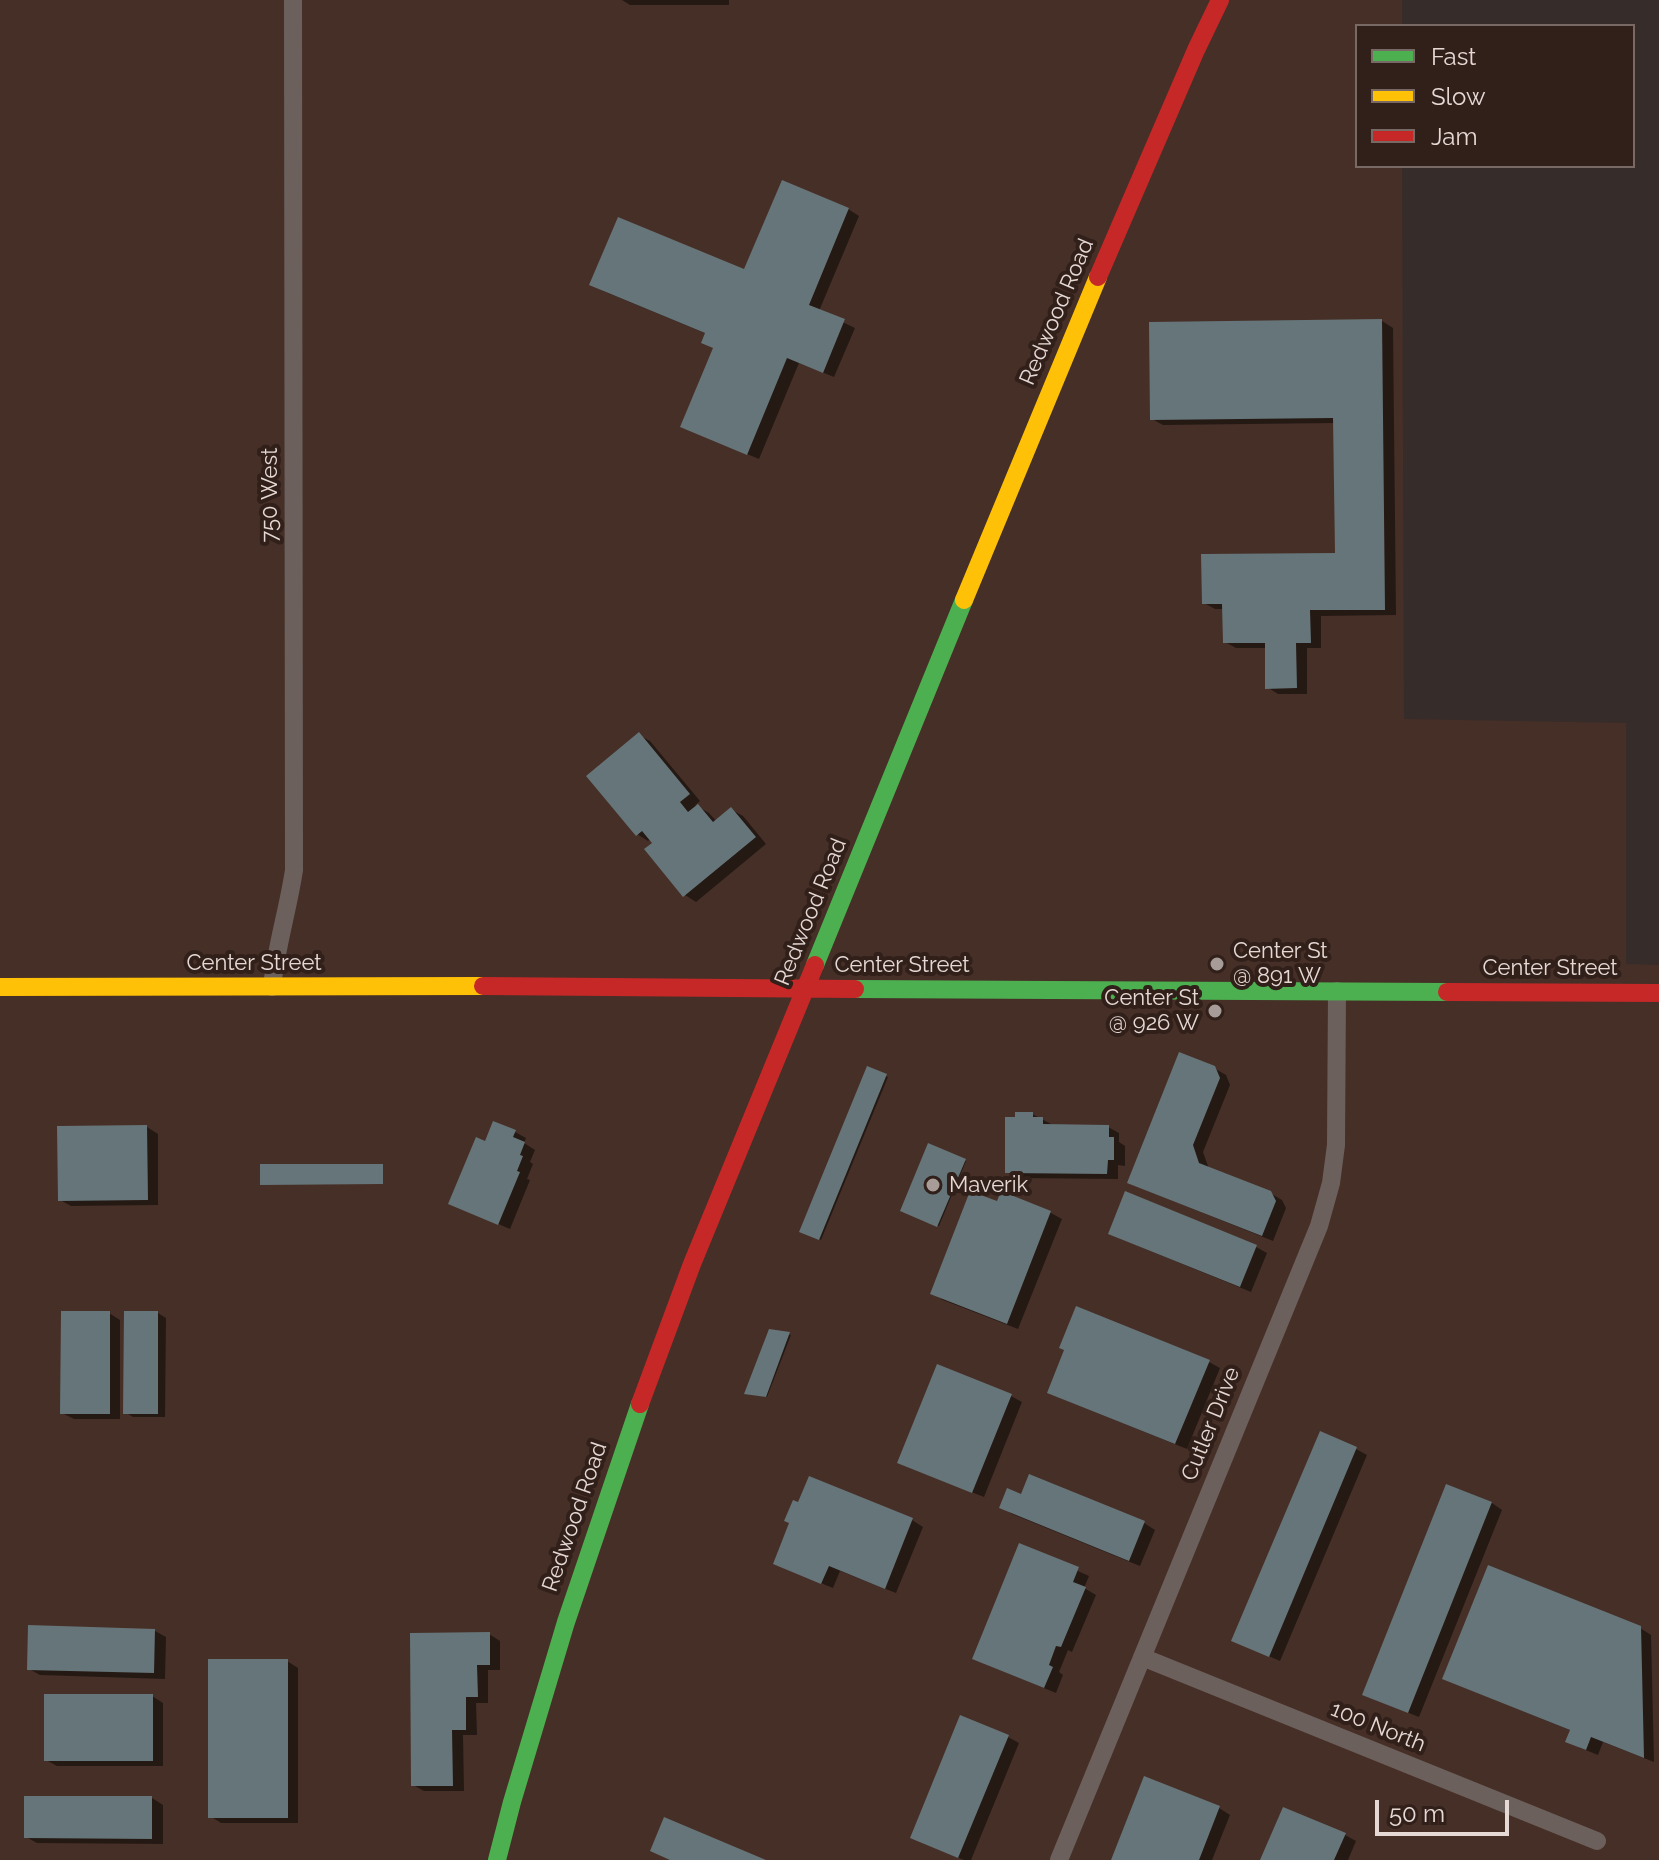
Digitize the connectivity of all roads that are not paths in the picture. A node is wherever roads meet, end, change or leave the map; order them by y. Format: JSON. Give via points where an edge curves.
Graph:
{"nodes":[{"id":1,"x":293,"y":0,"type":"edge"},
{"id":2,"x":1220,"y":0,"type":"edge"},
{"id":3,"x":0,"y":987,"type":"edge"},
{"id":4,"x":272,"y":987,"type":"junction"},
{"id":5,"x":805,"y":988,"type":"junction"},
{"id":6,"x":1337,"y":991,"type":"junction"},
{"id":7,"x":1659,"y":993,"type":"edge"},
{"id":8,"x":1142,"y":1657,"type":"junction"},
{"id":9,"x":1597,"y":1841,"type":"dead end"},
{"id":10,"x":497,"y":1860,"type":"edge"},
{"id":11,"x":1059,"y":1860,"type":"edge"}],
"edges":[{"from":1,"to":4,"type":"street","name":"750 West","via":[[294,870]]},
{"from":2,"to":5,"type":"main road","name":"Redwood Road","via":[[1067,349]]},
{"from":3,"to":4,"type":"main road","name":"Center Street"},
{"from":4,"to":5,"type":"main road","name":"Center Street"},
{"from":5,"to":6,"type":"main road","name":"Center Street"},
{"from":5,"to":10,"type":"main road","name":"Redwood Road","via":[[692,1264],[615,1472],[580,1573]]},
{"from":6,"to":7,"type":"main road","name":"Center Street"},
{"from":6,"to":8,"type":"street","name":"Cutler Drive","via":[[1336,1145],[1326,1204]]},
{"from":8,"to":9,"type":"street","name":"100 North"},
{"from":8,"to":11,"type":"street","name":"Cutler Drive"}]}
